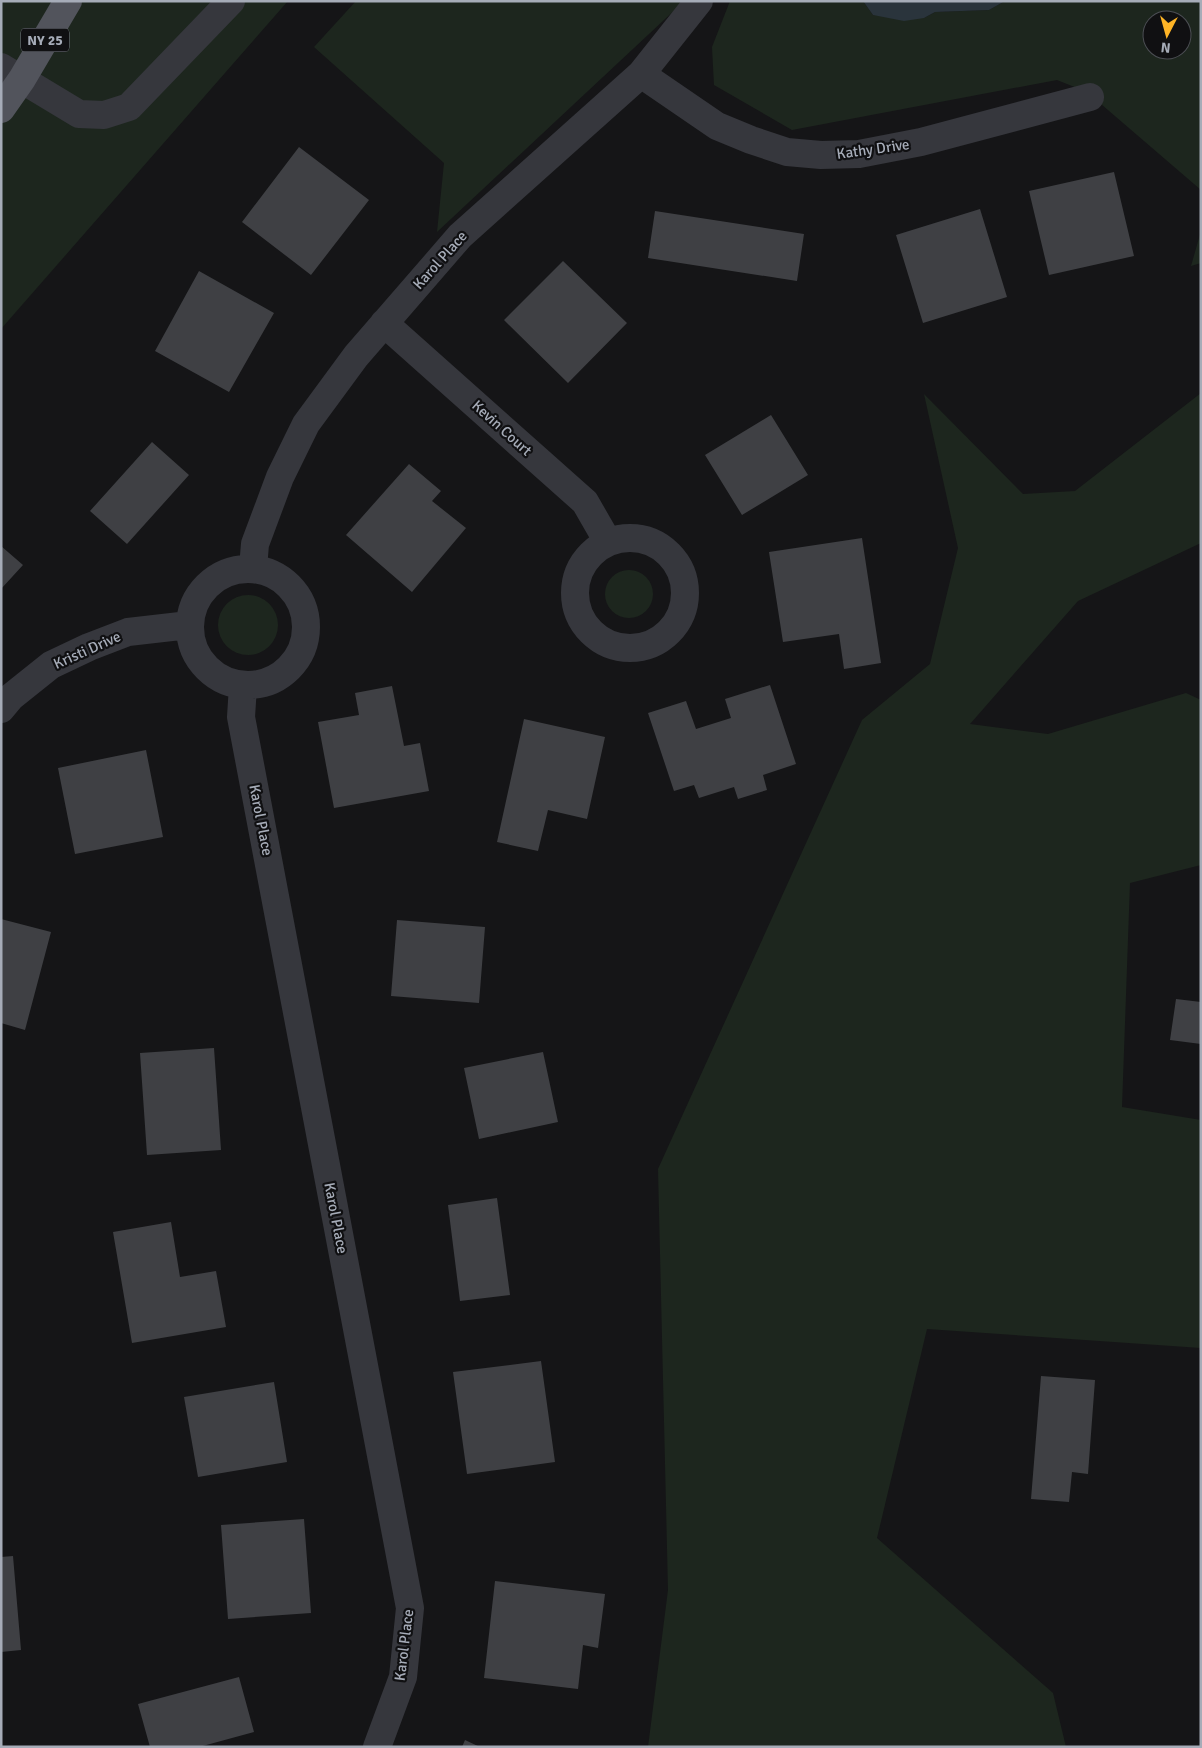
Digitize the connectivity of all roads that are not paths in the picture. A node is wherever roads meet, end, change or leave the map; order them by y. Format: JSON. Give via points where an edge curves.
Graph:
{"nodes":[{"id":1,"x":68,"y":1,"type":"edge"},
{"id":2,"x":231,"y":1,"type":"edge"},
{"id":3,"x":698,"y":1,"type":"edge"},
{"id":4,"x":12,"y":73,"type":"edge"},
{"id":5,"x":641,"y":74,"type":"junction"},
{"id":6,"x":1090,"y":97,"type":"dead end"},
{"id":7,"x":1,"y":108,"type":"edge"},
{"id":8,"x":384,"y":323,"type":"junction"},
{"id":9,"x":608,"y":542,"type":"junction"},
{"id":10,"x":253,"y":568,"type":"junction"},
{"id":11,"x":189,"y":624,"type":"junction"},
{"id":12,"x":243,"y":686,"type":"junction"},
{"id":13,"x":1,"y":709,"type":"edge"},
{"id":14,"x":377,"y":1747,"type":"edge"}],
"edges":[{"from":1,"to":4,"type":"main road","number":"NY 25"},
{"from":2,"to":4,"type":"street","via":[[129,107],[104,115],[80,114]]},
{"from":3,"to":5,"type":"street","name":"Karol Place"},
{"from":4,"to":7,"type":"main road","number":"NY 25"},
{"from":5,"to":6,"type":"street","name":"Kathy Drive","via":[[717,126],[788,152],[821,155],[859,154],[921,142]]},
{"from":5,"to":8,"type":"street","name":"Karol Place","via":[[460,236]]},
{"from":8,"to":9,"type":"street","name":"Kevin Court","via":[[585,502]]},
{"from":8,"to":10,"type":"street","name":"Karol Place","via":[[306,424],[280,477],[255,544]]},
{"from":9,"to":9,"type":"street","via":[[593,552],[582,566],[576,583],[575,601],[581,618],[605,643],[621,648],[655,643],[670,632],[681,616],[686,598],[685,580],[677,562],[664,548],[646,540],[627,537]]},
{"from":10,"to":11,"type":"street","via":[[234,570],[216,577],[202,590],[193,606]]},
{"from":10,"to":12,"type":"street","via":[[272,573],[288,584],[300,600],[306,619],[306,638],[290,669],[260,685]]},
{"from":11,"to":12,"type":"street","via":[[191,642],[198,659],[225,682]]},
{"from":11,"to":13,"type":"street","name":"Kristi Drive","via":[[128,632],[88,648],[51,665]]},
{"from":12,"to":14,"type":"street","name":"Karol Place","via":[[241,717],[410,1608],[403,1677]]}]}
